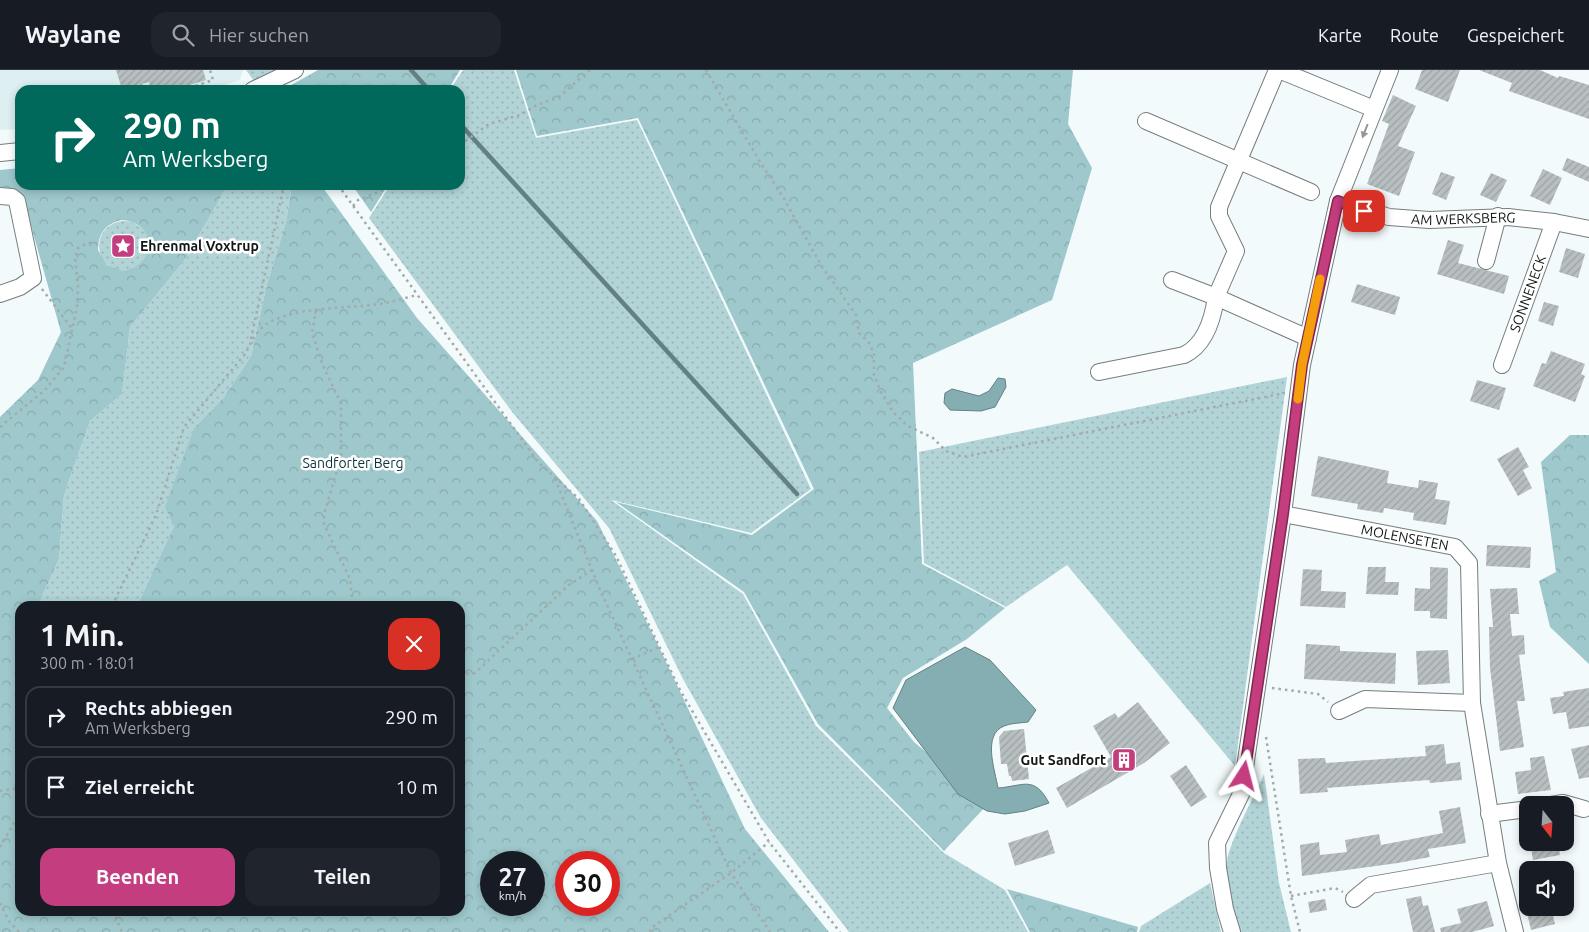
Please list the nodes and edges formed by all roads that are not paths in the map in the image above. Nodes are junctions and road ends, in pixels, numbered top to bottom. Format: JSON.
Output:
{"nodes":[{"id":1,"x":295,"y":70,"type":"edge"},
{"id":2,"x":1278,"y":70,"type":"edge"},
{"id":3,"x":1390,"y":70,"type":"edge"},
{"id":4,"x":264,"y":85,"type":"edge"},
{"id":5,"x":1374,"y":109,"type":"junction"},
{"id":6,"x":1146,"y":122,"type":"dead end"},
{"id":7,"x":15,"y":152,"type":"edge"},
{"id":8,"x":0,"y":153,"type":"edge"},
{"id":9,"x":1238,"y":159,"type":"junction"},
{"id":10,"x":1311,"y":192,"type":"dead end"},
{"id":11,"x":0,"y":196,"type":"edge"},
{"id":12,"x":1338,"y":201,"type":"junction"},
{"id":13,"x":1498,"y":216,"type":"junction"},
{"id":14,"x":1554,"y":222,"type":"junction"},
{"id":15,"x":1589,"y":229,"type":"edge"},
{"id":16,"x":1486,"y":262,"type":"dead end"},
{"id":17,"x":1172,"y":280,"type":"dead end"},
{"id":18,"x":0,"y":294,"type":"edge"},
{"id":19,"x":1216,"y":297,"type":"junction"},
{"id":20,"x":1308,"y":338,"type":"junction"},
{"id":21,"x":1502,"y":365,"type":"dead end"},
{"id":22,"x":1099,"y":372,"type":"dead end"},
{"id":23,"x":1283,"y":514,"type":"junction"},
{"id":24,"x":1472,"y":703,"type":"junction"},
{"id":25,"x":1338,"y":711,"type":"road end"},
{"id":26,"x":1574,"y":806,"type":"edge"},
{"id":27,"x":1584,"y":809,"type":"dead end"},
{"id":28,"x":1519,"y":810,"type":"edge"},
{"id":29,"x":1489,"y":814,"type":"junction"},
{"id":30,"x":1498,"y":863,"type":"junction"},
{"id":31,"x":1354,"y":899,"type":"road end"},
{"id":32,"x":1232,"y":932,"type":"edge"},
{"id":33,"x":1515,"y":932,"type":"edge"}],
"edges":[{"from":1,"to":4,"type":"street"},
{"from":2,"to":5,"type":"street"},
{"from":2,"to":9,"type":"street"},
{"from":3,"to":5,"type":"street"},
{"from":5,"to":12,"type":"street","one_way":true},
{"from":6,"to":9,"type":"street"},
{"from":7,"to":8,"type":"street"},
{"from":9,"to":10,"type":"street"},
{"from":9,"to":19,"type":"street"},
{"from":11,"to":18,"type":"street"},
{"from":12,"to":13,"type":"street","name":"AM WERKSBERG"},
{"from":12,"to":20,"type":"street"},
{"from":13,"to":14,"type":"street","name":"AM WERKSBERG"},
{"from":13,"to":16,"type":"street"},
{"from":14,"to":15,"type":"street","name":"AM WERKSBERG"},
{"from":14,"to":21,"type":"street","name":"SONNENECK"},
{"from":17,"to":19,"type":"street"},
{"from":19,"to":20,"type":"street"},
{"from":19,"to":22,"type":"street"},
{"from":20,"to":23,"type":"street"},
{"from":23,"to":24,"type":"street","name":"MOLENSETEN"},
{"from":23,"to":32,"type":"street"},
{"from":24,"to":25,"type":"street"},
{"from":24,"to":29,"type":"street","name":"MOLENSETEN"},
{"from":26,"to":27,"type":"street"},
{"from":28,"to":29,"type":"street"},
{"from":29,"to":30,"type":"street","name":"MOLENSETEN"},
{"from":30,"to":31,"type":"street"},
{"from":30,"to":33,"type":"street","name":"MOLENSETEN"}]}
